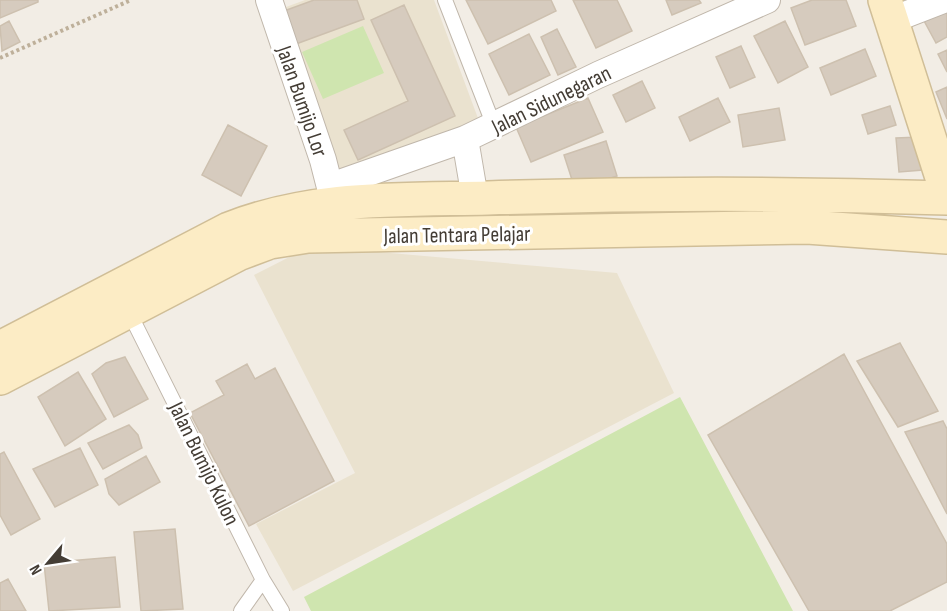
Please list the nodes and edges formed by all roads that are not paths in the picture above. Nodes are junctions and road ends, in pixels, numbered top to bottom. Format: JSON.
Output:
{"nodes":[{"id":1,"x":269,"y":0,"type":"edge"},
{"id":2,"x":445,"y":0,"type":"edge"},
{"id":3,"x":766,"y":0,"type":"edge"},
{"id":4,"x":943,"y":0,"type":"edge"},
{"id":5,"x":889,"y":10,"type":"edge"},
{"id":6,"x":494,"y":126,"type":"junction"},
{"id":7,"x":465,"y":139,"type":"junction"},
{"id":8,"x":946,"y":186,"type":"edge"},
{"id":9,"x":332,"y":194,"type":"junction"},
{"id":10,"x":476,"y":198,"type":"junction"},
{"id":11,"x":947,"y":237,"type":"edge"},
{"id":12,"x":129,"y":312,"type":"junction"},
{"id":13,"x":0,"y":348,"type":"edge"},
{"id":14,"x":0,"y":378,"type":"edge"},
{"id":15,"x":263,"y":580,"type":"junction"},
{"id":16,"x":241,"y":611,"type":"edge"},
{"id":17,"x":282,"y":611,"type":"edge"}],
"edges":[{"from":1,"to":9,"type":"street","name":"Jalan Bumijo Lor"},
{"from":2,"to":6,"type":"lane"},
{"from":3,"to":6,"type":"street","name":"Jalan Sidunegaran"},
{"from":4,"to":5,"type":"street"},
{"from":5,"to":8,"type":"main road"},
{"from":6,"to":7,"type":"street","name":"Jalan Sidunegaran"},
{"from":7,"to":9,"type":"street","name":"Jalan Sidunegaran"},
{"from":7,"to":10,"type":"street"},
{"from":8,"to":10,"type":"main road","name":"Jalan Tentara Pelajar"},
{"from":9,"to":10,"type":"main road","name":"Jalan Tentara Pelajar"},
{"from":9,"to":13,"type":"main road","name":"Jalan Tentara Pelajar"},
{"from":11,"to":12,"type":"main road","name":"Jalan Tentara Pelajar"},
{"from":12,"to":14,"type":"main road","name":"Jalan Tentara Pelajar"},
{"from":12,"to":15,"type":"lane","name":"Jalan Bumijo Kulon"},
{"from":15,"to":16,"type":"lane"},
{"from":15,"to":17,"type":"lane","name":"Jalan Bumijo Kulon"}]}
